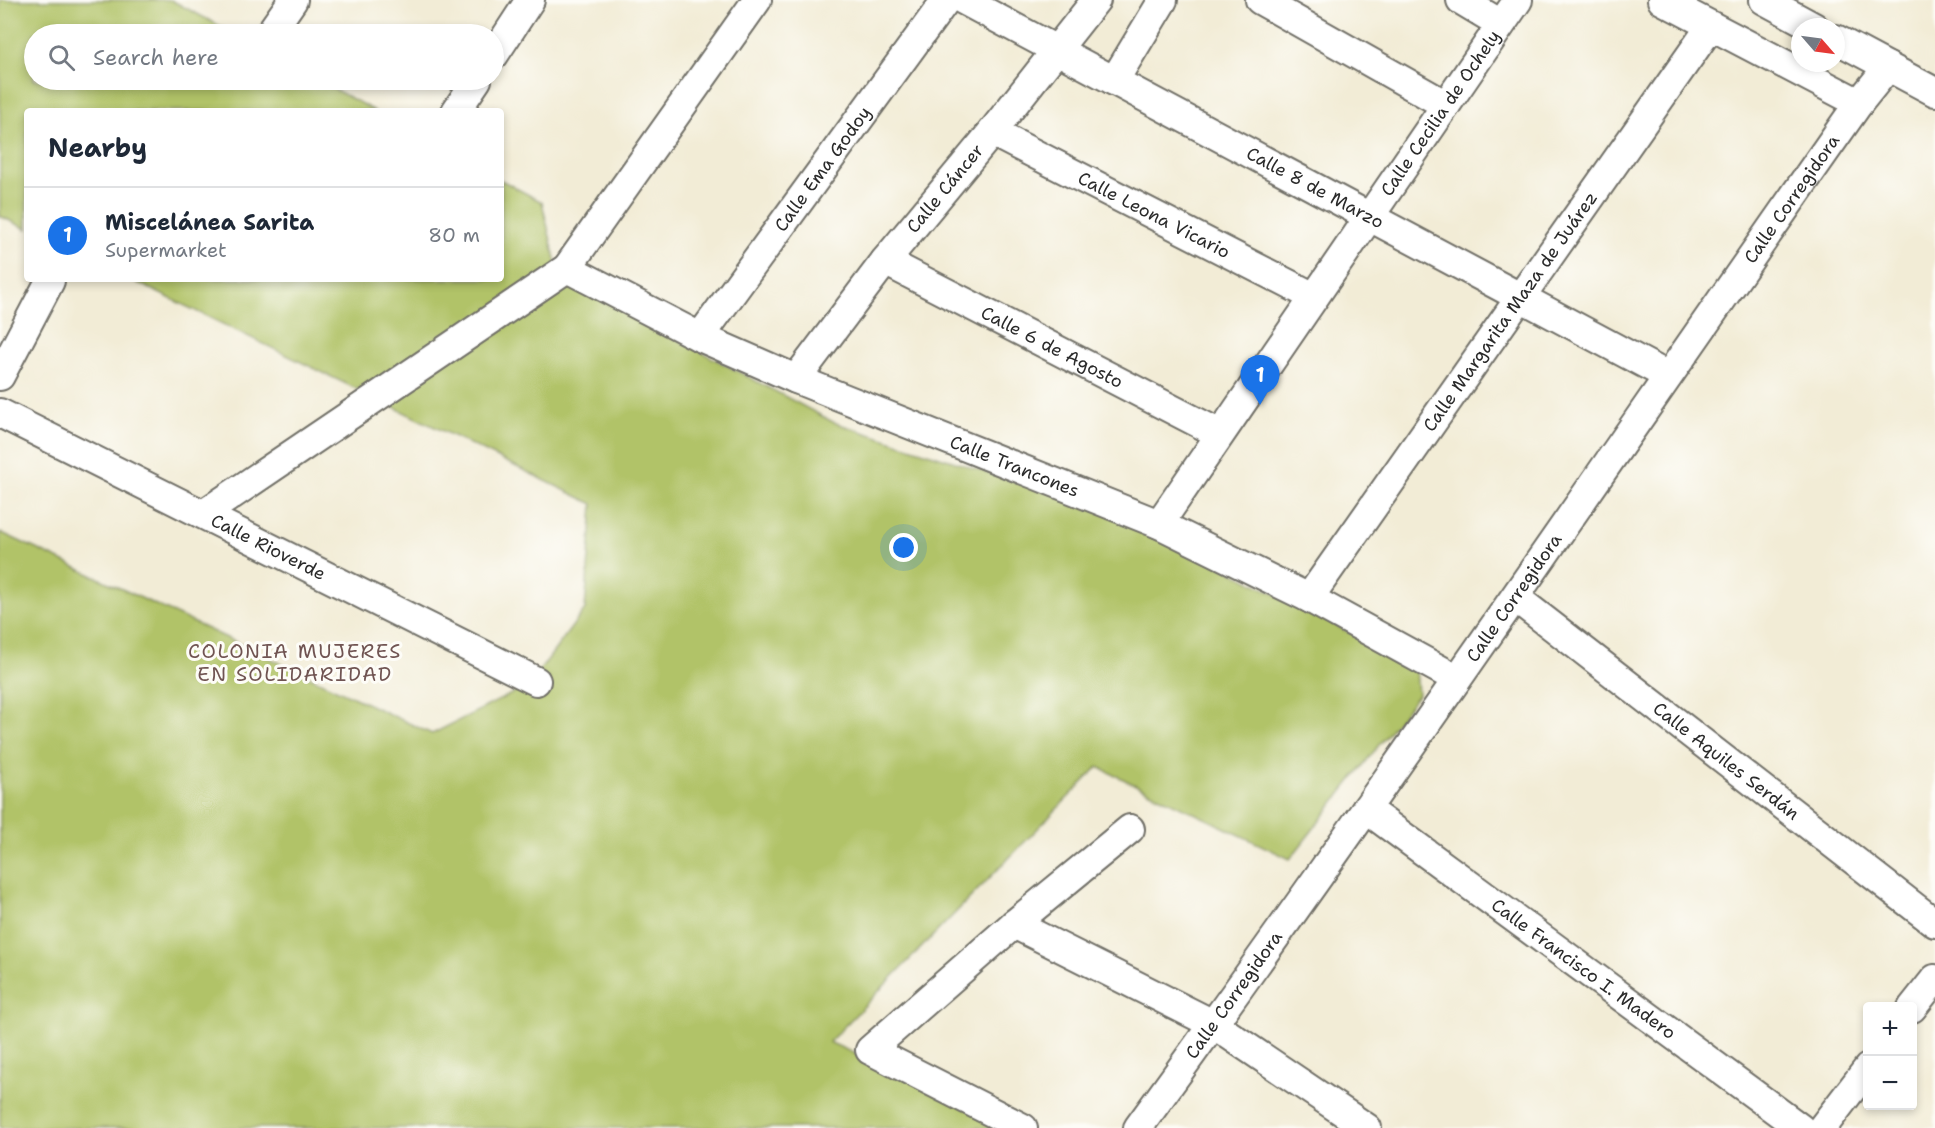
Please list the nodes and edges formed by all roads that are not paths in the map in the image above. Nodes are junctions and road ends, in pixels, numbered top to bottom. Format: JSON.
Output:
{"nodes":[{"id":1,"x":293,"y":0,"type":"edge"},
{"id":2,"x":530,"y":0,"type":"edge"},
{"id":3,"x":757,"y":0,"type":"edge"},
{"id":4,"x":946,"y":0,"type":"edge"},
{"id":5,"x":963,"y":0,"type":"edge"},
{"id":6,"x":1096,"y":0,"type":"edge"},
{"id":7,"x":1163,"y":0,"type":"edge"},
{"id":8,"x":1260,"y":0,"type":"edge"},
{"id":9,"x":1461,"y":0,"type":"edge"},
{"id":10,"x":1518,"y":0,"type":"edge"},
{"id":11,"x":1662,"y":0,"type":"edge"},
{"id":12,"x":1764,"y":0,"type":"edge"},
{"id":13,"x":1797,"y":18,"type":"edge"},
{"id":14,"x":276,"y":24,"type":"edge"},
{"id":15,"x":1501,"y":24,"type":"junction"},
{"id":16,"x":1711,"y":26,"type":"junction"},
{"id":17,"x":504,"y":40,"type":"edge"},
{"id":18,"x":1845,"y":44,"type":"edge"},
{"id":19,"x":1058,"y":51,"type":"junction"},
{"id":20,"x":1888,"y":67,"type":"junction"},
{"id":21,"x":1114,"y":81,"type":"junction"},
{"id":22,"x":470,"y":90,"type":"edge"},
{"id":23,"x":1935,"y":92,"type":"edge"},
{"id":24,"x":1859,"y":103,"type":"junction"},
{"id":25,"x":1446,"y":105,"type":"junction"},
{"id":26,"x":458,"y":108,"type":"edge"},
{"id":27,"x":992,"y":132,"type":"junction"},
{"id":28,"x":1369,"y":218,"type":"junction"},
{"id":29,"x":885,"y":261,"type":"junction"},
{"id":30,"x":567,"y":268,"type":"junction"},
{"id":31,"x":49,"y":282,"type":"edge"},
{"id":32,"x":1314,"y":297,"type":"junction"},
{"id":33,"x":1520,"y":298,"type":"junction"},
{"id":34,"x":700,"y":337,"type":"junction"},
{"id":35,"x":0,"y":376,"type":"edge"},
{"id":36,"x":1668,"y":376,"type":"junction"},
{"id":37,"x":796,"y":379,"type":"junction"},
{"id":38,"x":0,"y":413,"type":"edge"},
{"id":39,"x":1220,"y":434,"type":"junction"},
{"id":40,"x":205,"y":513,"type":"junction"},
{"id":41,"x":1158,"y":524,"type":"junction"},
{"id":42,"x":1309,"y":598,"type":"junction"},
{"id":43,"x":1516,"y":598,"type":"junction"},
{"id":44,"x":1457,"y":679,"type":"junction"},
{"id":45,"x":536,"y":681,"type":"dead end"},
{"id":46,"x":1366,"y":809,"type":"junction"},
{"id":47,"x":1130,"y":829,"type":"dead end"},
{"id":48,"x":1935,"y":923,"type":"edge"},
{"id":49,"x":1014,"y":924,"type":"junction"},
{"id":50,"x":1935,"y":979,"type":"edge"},
{"id":51,"x":1917,"y":1002,"type":"edge"},
{"id":52,"x":1213,"y":1024,"type":"junction"},
{"id":53,"x":1863,"y":1075,"type":"edge"},
{"id":54,"x":1023,"y":1128,"type":"edge"},
{"id":55,"x":1138,"y":1128,"type":"edge"},
{"id":56,"x":1367,"y":1128,"type":"edge"},
{"id":57,"x":1800,"y":1128,"type":"edge"},
{"id":58,"x":1822,"y":1128,"type":"edge"}],
"edges":[{"from":1,"to":14,"type":"street"},
{"from":2,"to":17,"type":"street"},
{"from":3,"to":30,"type":"street"},
{"from":4,"to":34,"type":"street","name":"Calle Ema Godoy"},
{"from":5,"to":19,"type":"street","name":"Calle 8 de Marzo"},
{"from":6,"to":19,"type":"street","name":"Calle Cáncer"},
{"from":7,"to":21,"type":"street"},
{"from":8,"to":25,"type":"street"},
{"from":9,"to":15,"type":"street"},
{"from":10,"to":15,"type":"street","name":"Calle Cecilia de Ochely"},
{"from":11,"to":16,"type":"street"},
{"from":12,"to":13,"type":"street"},
{"from":15,"to":25,"type":"street","name":"Calle Cecilia de Ochely"},
{"from":16,"to":24,"type":"street"},
{"from":16,"to":33,"type":"street","name":"Calle Margarita Maza de Juárez"},
{"from":18,"to":20,"type":"street"},
{"from":19,"to":21,"type":"street","name":"Calle 8 de Marzo"},
{"from":19,"to":27,"type":"street","name":"Calle Cáncer"},
{"from":20,"to":23,"type":"street"},
{"from":20,"to":24,"type":"street","name":"Calle Corregidora"},
{"from":21,"to":28,"type":"street","name":"Calle 8 de Marzo"},
{"from":22,"to":26,"type":"street"},
{"from":24,"to":36,"type":"street","name":"Calle Corregidora"},
{"from":25,"to":28,"type":"street","name":"Calle Cecilia de Ochely"},
{"from":27,"to":29,"type":"street","name":"Calle Cáncer"},
{"from":27,"to":32,"type":"street","name":"Calle Leona Vicario"},
{"from":28,"to":32,"type":"street","name":"Calle Cecilia de Ochely"},
{"from":28,"to":33,"type":"street","name":"Calle 8 de Marzo"},
{"from":29,"to":37,"type":"street","name":"Calle Cáncer"},
{"from":29,"to":39,"type":"street","name":"Calle 6 de Agosto"},
{"from":30,"to":34,"type":"street","name":"Calle Trancones"},
{"from":30,"to":40,"type":"street"},
{"from":31,"to":35,"type":"street"},
{"from":32,"to":39,"type":"street","name":"Calle Cecilia de Ochely"},
{"from":33,"to":36,"type":"street","name":"Calle 8 de Marzo"},
{"from":33,"to":42,"type":"street","name":"Calle Margarita Maza de Juárez"},
{"from":34,"to":37,"type":"street","name":"Calle Trancones"},
{"from":36,"to":43,"type":"street","name":"Calle Corregidora"},
{"from":37,"to":41,"type":"street","name":"Calle Trancones"},
{"from":38,"to":40,"type":"street","name":"Calle Rioverde"},
{"from":39,"to":41,"type":"street","name":"Calle Cecilia de Ochely"},
{"from":40,"to":45,"type":"street","name":"Calle Rioverde"},
{"from":41,"to":42,"type":"street","name":"Calle Trancones"},
{"from":42,"to":44,"type":"street","name":"Calle Trancones"},
{"from":43,"to":44,"type":"street","name":"Calle Corregidora"},
{"from":43,"to":48,"type":"street","name":"Calle Aquiles Serdán"},
{"from":44,"to":46,"type":"street","name":"Calle Corregidora"},
{"from":46,"to":52,"type":"street","name":"Calle Corregidora"},
{"from":46,"to":57,"type":"street","name":"Calle Francisco I. Madero"},
{"from":47,"to":49,"type":"street"},
{"from":49,"to":52,"type":"street"},
{"from":49,"to":54,"type":"street"},
{"from":50,"to":51,"type":"street"},
{"from":52,"to":55,"type":"street","name":"Calle Corregidora"},
{"from":52,"to":56,"type":"street"},
{"from":53,"to":58,"type":"street"}]}
